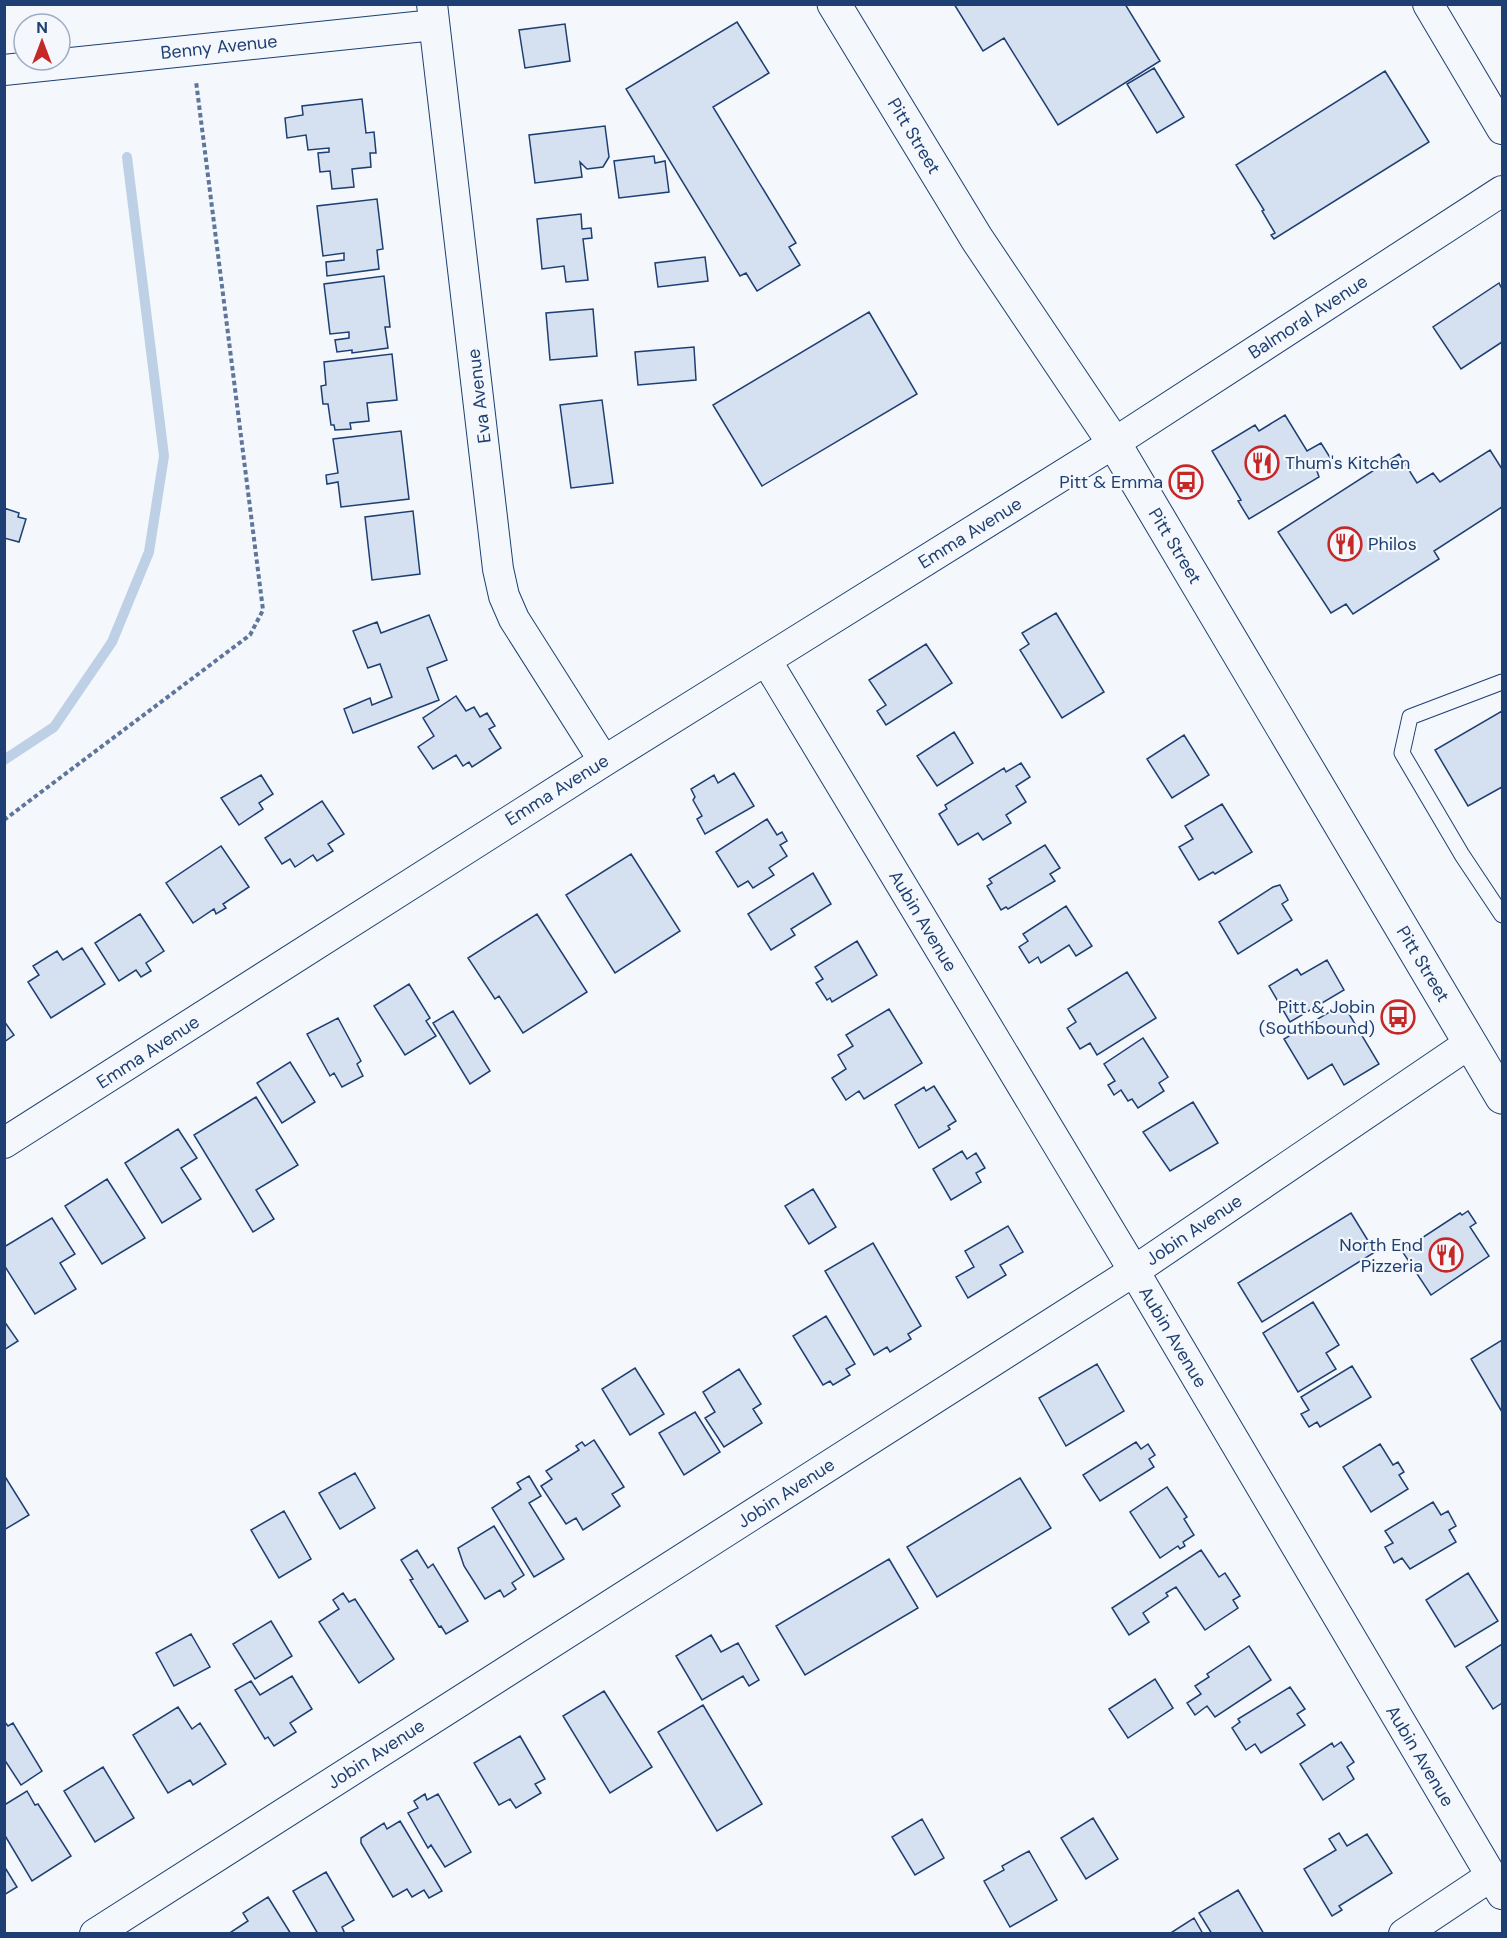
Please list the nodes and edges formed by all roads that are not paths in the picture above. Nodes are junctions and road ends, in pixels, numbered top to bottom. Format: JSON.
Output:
{"nodes":[{"id":1,"x":834,"y":4,"type":"edge"},
{"id":2,"x":1428,"y":4,"type":"edge"},
{"id":3,"x":433,"y":14,"type":"edge"},
{"id":4,"x":4,"y":70,"type":"edge"},
{"id":5,"x":1503,"y":129,"type":"edge"},
{"id":6,"x":1503,"y":191,"type":"edge"},
{"id":7,"x":1114,"y":443,"type":"junction"},
{"id":8,"x":766,"y":660,"type":"junction"},
{"id":9,"x":1503,"y":682,"type":"edge"},
{"id":10,"x":603,"y":761,"type":"junction"},
{"id":11,"x":1503,"y":915,"type":"edge"},
{"id":12,"x":1470,"y":1043,"type":"junction"},
{"id":13,"x":1503,"y":1097,"type":"edge"},
{"id":14,"x":4,"y":1143,"type":"edge"},
{"id":15,"x":1134,"y":1271,"type":"junction"},
{"id":16,"x":1497,"y":1885,"type":"edge"},
{"id":17,"x":95,"y":1934,"type":"edge"},
{"id":18,"x":1404,"y":1934,"type":"edge"}],
"edges":[{"from":1,"to":7,"type":"street","name":"Pitt Street"},
{"from":2,"to":5,"type":"street"},
{"from":3,"to":4,"type":"street","name":"Benny Avenue"},
{"from":3,"to":10,"type":"street","name":"Eva Avenue"},
{"from":6,"to":7,"type":"street","name":"Balmoral Avenue"},
{"from":7,"to":8,"type":"street","name":"Emma Avenue"},
{"from":7,"to":12,"type":"street","name":"Pitt Street"},
{"from":8,"to":10,"type":"street","name":"Emma Avenue"},
{"from":8,"to":15,"type":"street","name":"Aubin Avenue"},
{"from":9,"to":11,"type":"lane"},
{"from":10,"to":14,"type":"street","name":"Emma Avenue"},
{"from":12,"to":13,"type":"street","name":"Pitt Street"},
{"from":12,"to":15,"type":"street","name":"Jobin Avenue"},
{"from":15,"to":16,"type":"street","name":"Aubin Avenue"},
{"from":15,"to":17,"type":"street","name":"Jobin Avenue"},
{"from":16,"to":18,"type":"street"}]}
